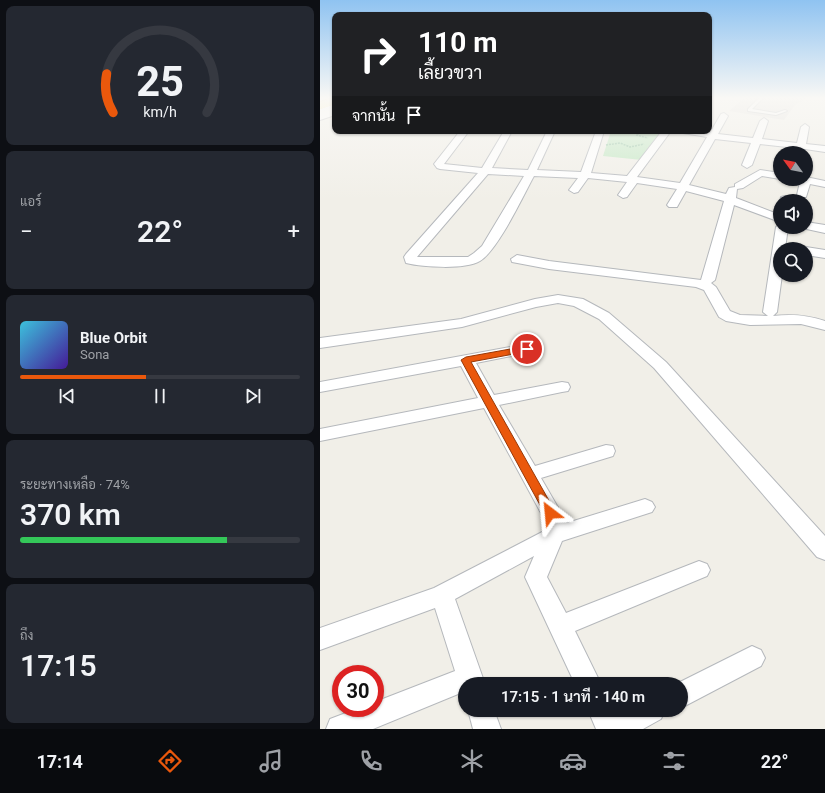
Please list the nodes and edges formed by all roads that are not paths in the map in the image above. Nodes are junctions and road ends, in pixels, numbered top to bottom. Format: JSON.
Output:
{"nodes":[{"id":1,"x":716,"y":132,"type":"edge"},
{"id":2,"x":760,"y":132,"type":"edge"},
{"id":3,"x":804,"y":132,"type":"edge"},
{"id":4,"x":463,"y":134,"type":"edge"},
{"id":5,"x":506,"y":134,"type":"edge"},
{"id":6,"x":550,"y":134,"type":"edge"},
{"id":7,"x":599,"y":134,"type":"edge"},
{"id":8,"x":665,"y":134,"type":"edge"},
{"id":9,"x":703,"y":134,"type":"edge"},
{"id":10,"x":714,"y":136,"type":"junction"},
{"id":11,"x":756,"y":142,"type":"junction"},
{"id":12,"x":778,"y":146,"type":"edge"},
{"id":13,"x":801,"y":146,"type":"edge"},
{"id":14,"x":813,"y":149,"type":"edge"},
{"id":15,"x":825,"y":149,"type":"edge"},
{"id":16,"x":748,"y":165,"type":"dead end"},
{"id":17,"x":485,"y":171,"type":"junction"},
{"id":18,"x":531,"y":173,"type":"junction"},
{"id":19,"x":585,"y":175,"type":"junction"},
{"id":20,"x":773,"y":175,"type":"edge"},
{"id":21,"x":632,"y":180,"type":"junction"},
{"id":22,"x":813,"y":182,"type":"edge"},
{"id":23,"x":825,"y":184,"type":"edge"},
{"id":24,"x":683,"y":187,"type":"junction"},
{"id":25,"x":574,"y":190,"type":"dead end"},
{"id":26,"x":734,"y":192,"type":"junction"},
{"id":27,"x":623,"y":195,"type":"dead end"},
{"id":28,"x":673,"y":205,"type":"dead end"},
{"id":29,"x":773,"y":215,"type":"edge"},
{"id":30,"x":813,"y":227,"type":"edge"},
{"id":31,"x":825,"y":229,"type":"edge"},
{"id":32,"x":813,"y":253,"type":"edge"},
{"id":33,"x":825,"y":254,"type":"edge"},
{"id":34,"x":517,"y":260,"type":"dead end"},
{"id":35,"x":708,"y":280,"type":"dead end"},
{"id":36,"x":777,"y":282,"type":"edge"},
{"id":37,"x":770,"y":312,"type":"dead end"},
{"id":38,"x":825,"y":326,"type":"edge"},
{"id":39,"x":320,"y":343,"type":"edge"},
{"id":40,"x":527,"y":349,"type":"dead end"},
{"id":41,"x":466,"y":360,"type":"junction"},
{"id":42,"x":320,"y":387,"type":"edge"},
{"id":43,"x":562,"y":387,"type":"dead end"},
{"id":44,"x":489,"y":401,"type":"junction"},
{"id":45,"x":320,"y":436,"type":"edge"},
{"id":46,"x":606,"y":451,"type":"dead end"},
{"id":47,"x":529,"y":475,"type":"junction"},
{"id":48,"x":645,"y":507,"type":"dead end"},
{"id":49,"x":553,"y":536,"type":"junction"},
{"id":50,"x":825,"y":551,"type":"edge"},
{"id":51,"x":699,"y":570,"type":"dead end"},
{"id":52,"x":442,"y":595,"type":"junction"},
{"id":53,"x":560,"y":626,"type":"junction"},
{"id":54,"x":320,"y":639,"type":"edge"},
{"id":55,"x":752,"y":658,"type":"dead end"},
{"id":56,"x":470,"y":677,"type":"edge"},
{"id":57,"x":585,"y":677,"type":"edge"},
{"id":58,"x":458,"y":685,"type":"edge"},
{"id":59,"x":688,"y":691,"type":"edge"},
{"id":60,"x":484,"y":717,"type":"edge"},
{"id":61,"x":604,"y":717,"type":"edge"},
{"id":62,"x":638,"y":717,"type":"edge"},
{"id":63,"x":340,"y":729,"type":"edge"},
{"id":64,"x":488,"y":729,"type":"edge"},
{"id":65,"x":610,"y":729,"type":"edge"},
{"id":66,"x":615,"y":729,"type":"edge"}],
"edges":[{"from":1,"to":10,"type":"street"},
{"from":2,"to":11,"type":"street"},
{"from":3,"to":13,"type":"street"},
{"from":4,"to":17,"type":"street"},
{"from":5,"to":17,"type":"street"},
{"from":6,"to":18,"type":"street"},
{"from":7,"to":19,"type":"street"},
{"from":8,"to":21,"type":"street"},
{"from":9,"to":10,"type":"street"},
{"from":10,"to":11,"type":"street"},
{"from":10,"to":24,"type":"street"},
{"from":11,"to":12,"type":"street"},
{"from":11,"to":16,"type":"street"},
{"from":14,"to":15,"type":"street"},
{"from":17,"to":18,"type":"street"},
{"from":17,"to":18,"type":"street"},
{"from":18,"to":19,"type":"street"},
{"from":19,"to":21,"type":"street"},
{"from":19,"to":25,"type":"street"},
{"from":20,"to":26,"type":"street"},
{"from":21,"to":24,"type":"street"},
{"from":21,"to":27,"type":"street"},
{"from":22,"to":23,"type":"street"},
{"from":24,"to":26,"type":"street"},
{"from":24,"to":28,"type":"street"},
{"from":26,"to":29,"type":"street"},
{"from":26,"to":35,"type":"street"},
{"from":30,"to":31,"type":"street"},
{"from":32,"to":33,"type":"street"},
{"from":34,"to":38,"type":"street"},
{"from":36,"to":37,"type":"street"},
{"from":39,"to":50,"type":"street"},
{"from":40,"to":41,"type":"street"},
{"from":41,"to":42,"type":"street"},
{"from":41,"to":44,"type":"street"},
{"from":43,"to":44,"type":"street"},
{"from":44,"to":45,"type":"street"},
{"from":44,"to":47,"type":"street"},
{"from":46,"to":47,"type":"street"},
{"from":47,"to":49,"type":"street"},
{"from":48,"to":49,"type":"street"},
{"from":49,"to":52,"type":"street"},
{"from":49,"to":53,"type":"street"},
{"from":51,"to":53,"type":"street"},
{"from":52,"to":54,"type":"street"},
{"from":52,"to":56,"type":"street"},
{"from":53,"to":57,"type":"street"},
{"from":55,"to":59,"type":"street"},
{"from":58,"to":63,"type":"street"},
{"from":60,"to":64,"type":"street"},
{"from":61,"to":65,"type":"street"},
{"from":62,"to":66,"type":"street"}]}
